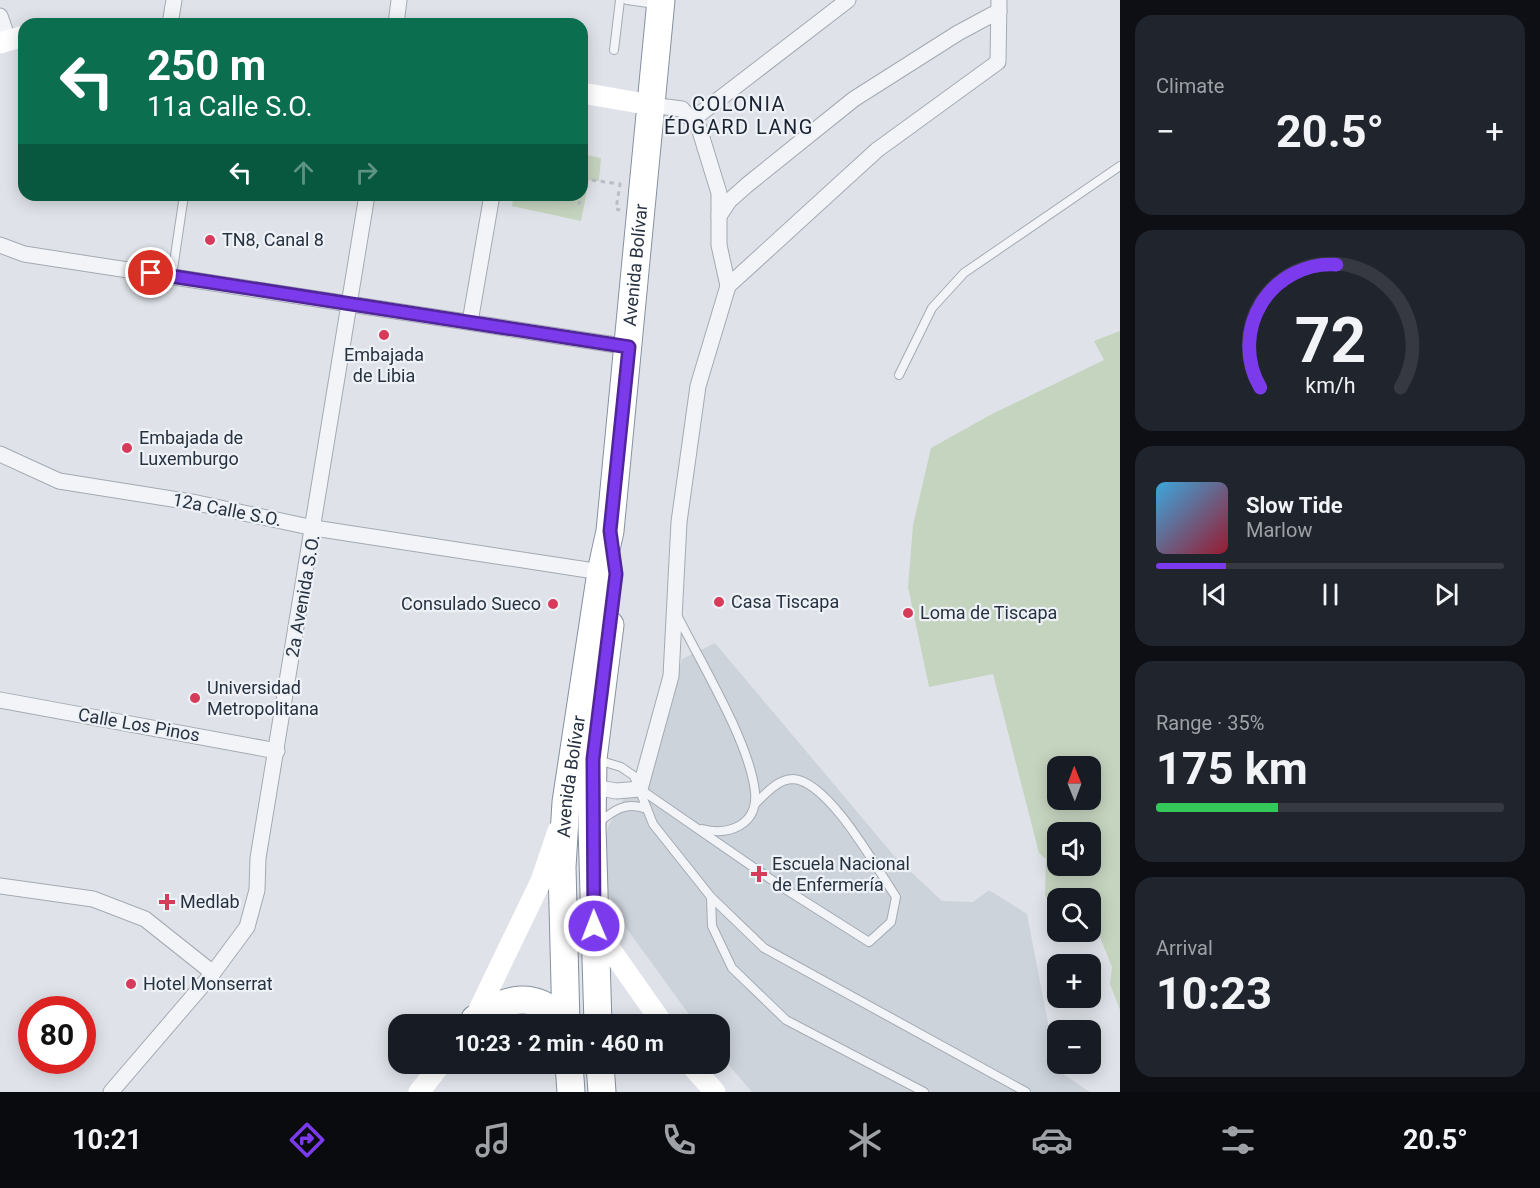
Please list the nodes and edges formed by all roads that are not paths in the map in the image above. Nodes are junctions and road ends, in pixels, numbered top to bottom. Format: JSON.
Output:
{"nodes":[{"id":1,"x":174,"y":0,"type":"edge"},
{"id":2,"x":399,"y":0,"type":"edge"},
{"id":3,"x":620,"y":0,"type":"edge"},
{"id":4,"x":627,"y":0,"type":"edge"},
{"id":5,"x":848,"y":0,"type":"edge"},
{"id":6,"x":661,"y":2,"type":"edge"},
{"id":7,"x":999,"y":6,"type":"edge"},
{"id":8,"x":0,"y":16,"type":"edge"},
{"id":9,"x":171,"y":18,"type":"edge"},
{"id":10,"x":397,"y":18,"type":"edge"},
{"id":11,"x":11,"y":39,"type":"edge"},
{"id":12,"x":614,"y":50,"type":"dead end"},
{"id":13,"x":588,"y":94,"type":"edge"},
{"id":14,"x":651,"y":105,"type":"junction"},
{"id":15,"x":692,"y":120,"type":"junction"},
{"id":16,"x":1120,"y":166,"type":"edge"},
{"id":17,"x":183,"y":201,"type":"edge"},
{"id":18,"x":367,"y":201,"type":"edge"},
{"id":19,"x":491,"y":201,"type":"edge"},
{"id":20,"x":719,"y":216,"type":"junction"},
{"id":21,"x":0,"y":245,"type":"edge"},
{"id":22,"x":172,"y":276,"type":"junction"},
{"id":23,"x":728,"y":286,"type":"junction"},
{"id":24,"x":349,"y":303,"type":"junction"},
{"id":25,"x":470,"y":322,"type":"junction"},
{"id":26,"x":629,"y":347,"type":"junction"},
{"id":27,"x":899,"y":375,"type":"dead end"},
{"id":28,"x":0,"y":454,"type":"edge"},
{"id":29,"x":314,"y":528,"type":"junction"},
{"id":30,"x":610,"y":531,"type":"junction"},
{"id":31,"x":601,"y":572,"type":"junction"},
{"id":32,"x":675,"y":611,"type":"junction"},
{"id":33,"x":609,"y":625,"type":"junction"},
{"id":34,"x":0,"y":699,"type":"edge"},
{"id":35,"x":277,"y":751,"type":"junction"},
{"id":36,"x":593,"y":759,"type":"junction"},
{"id":37,"x":639,"y":789,"type":"junction"},
{"id":38,"x":576,"y":790,"type":"junction"},
{"id":39,"x":755,"y":804,"type":"junction"},
{"id":40,"x":647,"y":809,"type":"junction"},
{"id":41,"x":592,"y":827,"type":"junction"},
{"id":42,"x":698,"y":828,"type":"junction"},
{"id":43,"x":0,"y":886,"type":"edge"},
{"id":44,"x":711,"y":897,"type":"junction"},
{"id":45,"x":594,"y":926,"type":"junction"},
{"id":46,"x":595,"y":957,"type":"junction"},
{"id":47,"x":213,"y":973,"type":"junction"},
{"id":48,"x":477,"y":1014,"type":"edge"},
{"id":49,"x":484,"y":1014,"type":"edge"},
{"id":50,"x":558,"y":1014,"type":"edge"},
{"id":51,"x":566,"y":1014,"type":"edge"},
{"id":52,"x":598,"y":1014,"type":"edge"},
{"id":53,"x":647,"y":1014,"type":"edge"},
{"id":54,"x":656,"y":1014,"type":"edge"},
{"id":55,"x":433,"y":1074,"type":"edge"},
{"id":56,"x":570,"y":1074,"type":"edge"},
{"id":57,"x":601,"y":1074,"type":"edge"},
{"id":58,"x":699,"y":1074,"type":"edge"},
{"id":59,"x":111,"y":1092,"type":"edge"},
{"id":60,"x":419,"y":1092,"type":"edge"},
{"id":61,"x":571,"y":1092,"type":"edge"},
{"id":62,"x":602,"y":1092,"type":"edge"},
{"id":63,"x":715,"y":1092,"type":"edge"},
{"id":64,"x":924,"y":1092,"type":"edge"},
{"id":65,"x":1026,"y":1092,"type":"edge"}],
"edges":[{"from":1,"to":9,"type":"street"},
{"from":2,"to":10,"type":"street"},
{"from":3,"to":12,"type":"lane"},
{"from":4,"to":6,"type":"lane"},
{"from":5,"to":15,"type":"street"},
{"from":6,"to":14,"type":"highway","name":"Avenida Bolívar"},
{"from":7,"to":20,"type":"street"},
{"from":7,"to":23,"type":"street"},
{"from":8,"to":11,"type":"street"},
{"from":13,"to":14,"type":"street"},
{"from":14,"to":15,"type":"street"},
{"from":14,"to":26,"type":"highway","name":"Avenida Bolívar"},
{"from":15,"to":20,"type":"street"},
{"from":16,"to":27,"type":"lane"},
{"from":17,"to":22,"type":"lane"},
{"from":18,"to":24,"type":"street","name":"2a Avenida S.O."},
{"from":19,"to":25,"type":"street"},
{"from":20,"to":23,"type":"street"},
{"from":21,"to":22,"type":"street"},
{"from":22,"to":24,"type":"street"},
{"from":23,"to":32,"type":"street"},
{"from":24,"to":25,"type":"street"},
{"from":24,"to":29,"type":"street","name":"2a Avenida S.O."},
{"from":25,"to":26,"type":"street"},
{"from":26,"to":30,"type":"highway","name":"Avenida Bolívar"},
{"from":28,"to":29,"type":"street","name":"12a Calle S.O."},
{"from":29,"to":31,"type":"street","name":"12a Calle S.O."},
{"from":29,"to":35,"type":"street","name":"2a Avenida S.O."},
{"from":30,"to":31,"type":"highway","name":"Avenida Bolívar"},
{"from":30,"to":33,"type":"highway","name":"Avenida Bolívar"},
{"from":31,"to":33,"type":"highway"},
{"from":31,"to":38,"type":"highway","name":"Avenida Bolívar"},
{"from":32,"to":37,"type":"street"},
{"from":32,"to":39,"type":"lane"},
{"from":33,"to":36,"type":"highway","name":"Avenida Bolívar"},
{"from":34,"to":35,"type":"street","name":"Calle Los Pinos"},
{"from":35,"to":47,"type":"street","name":"2a Avenida S.O."},
{"from":36,"to":37,"type":"lane"},
{"from":36,"to":38,"type":"highway","name":"Avenida Bolívar"},
{"from":37,"to":38,"type":"street"},
{"from":37,"to":40,"type":"lane"},
{"from":37,"to":42,"type":"lane"},
{"from":38,"to":41,"type":"highway","name":"Avenida Bolívar"},
{"from":38,"to":48,"type":"street"},
{"from":38,"to":51,"type":"highway","name":"Avenida Bolívar"},
{"from":39,"to":42,"type":"lane"},
{"from":39,"to":42,"type":"lane"},
{"from":40,"to":41,"type":"lane"},
{"from":40,"to":44,"type":"lane"},
{"from":41,"to":45,"type":"highway","name":"Avenida Bolívar"},
{"from":43,"to":47,"type":"street"},
{"from":44,"to":64,"type":"lane"},
{"from":44,"to":65,"type":"lane"},
{"from":45,"to":46,"type":"highway","name":"Avenida Bolívar"},
{"from":45,"to":54,"type":"street"},
{"from":46,"to":52,"type":"highway","name":"Avenida Bolívar"},
{"from":46,"to":53,"type":"street"},
{"from":47,"to":59,"type":"street","name":"2a Avenida S.O."},
{"from":49,"to":50,"type":"highway"},
{"from":55,"to":60,"type":"street"},
{"from":56,"to":61,"type":"highway"},
{"from":57,"to":62,"type":"highway"},
{"from":58,"to":63,"type":"street"}]}
